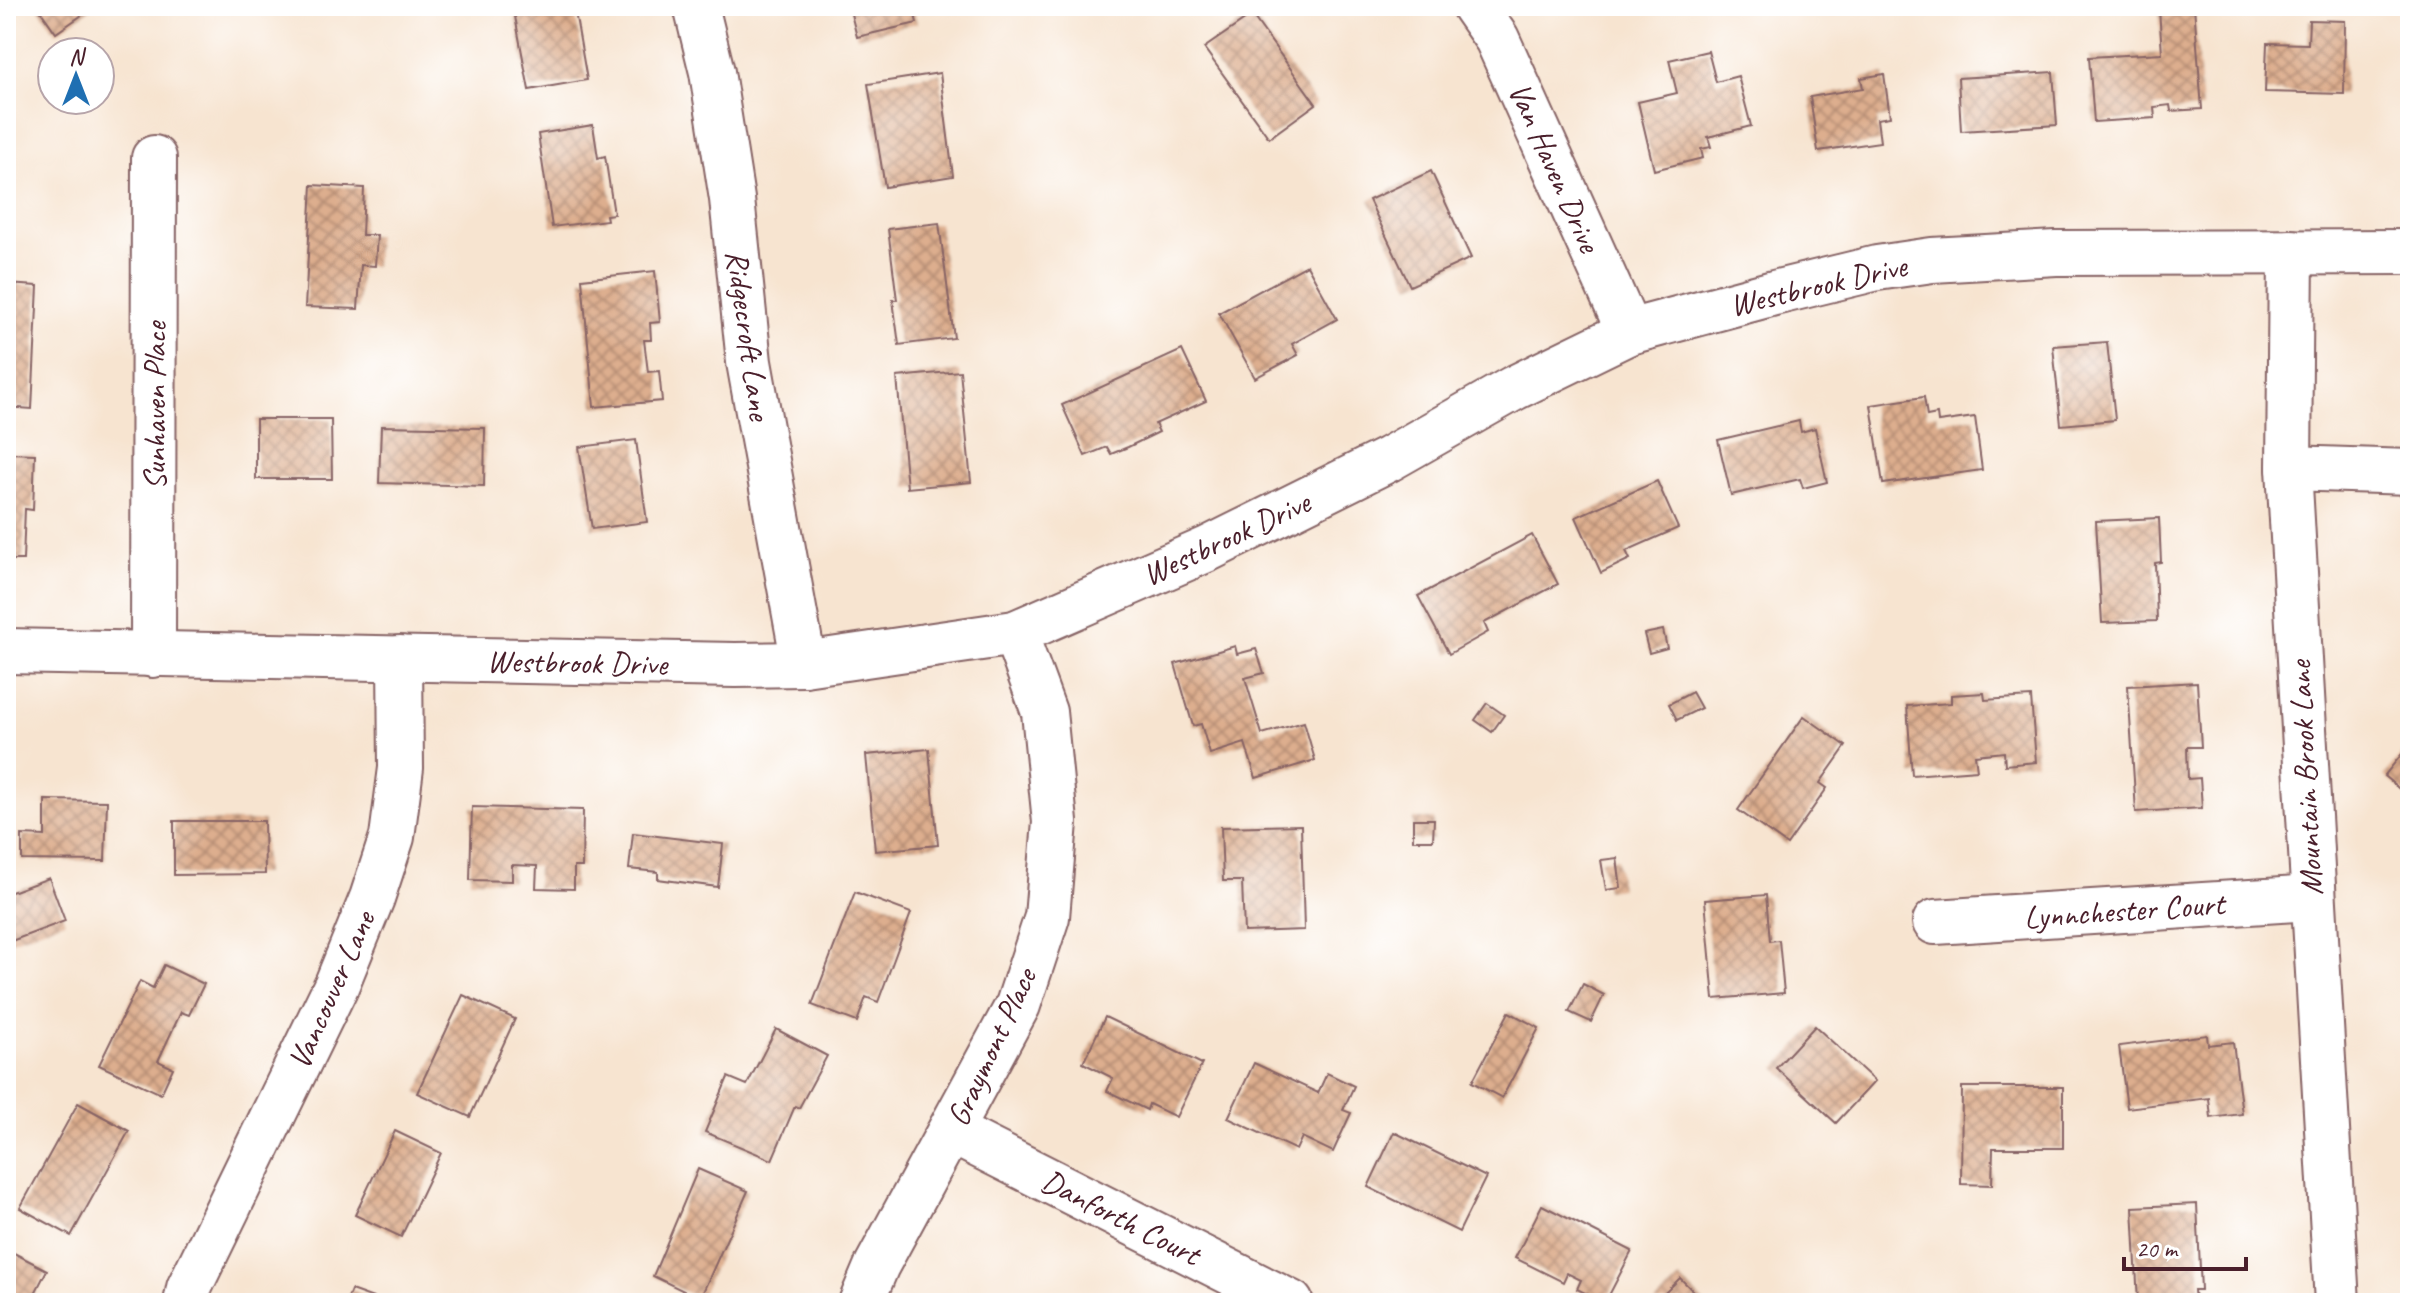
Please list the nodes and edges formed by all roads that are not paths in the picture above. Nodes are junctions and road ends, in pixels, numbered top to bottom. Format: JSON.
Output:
{"nodes":[{"id":1,"x":696,"y":6,"type":"edge"},
{"id":2,"x":1474,"y":6,"type":"edge"},
{"id":3,"x":154,"y":158,"type":"dead end"},
{"id":4,"x":2291,"y":252,"type":"junction"},
{"id":5,"x":2410,"y":252,"type":"edge"},
{"id":6,"x":1629,"y":332,"type":"junction"},
{"id":7,"x":2289,"y":468,"type":"junction"},
{"id":8,"x":2410,"y":472,"type":"edge"},
{"id":9,"x":1015,"y":633,"type":"junction"},
{"id":10,"x":6,"y":651,"type":"edge"},
{"id":11,"x":153,"y":655,"type":"junction"},
{"id":12,"x":400,"y":658,"type":"junction"},
{"id":13,"x":804,"y":664,"type":"junction"},
{"id":14,"x":2312,"y":898,"type":"junction"},
{"id":15,"x":1935,"y":922,"type":"dead end"},
{"id":16,"x":951,"y":1131,"type":"junction"},
{"id":17,"x":186,"y":1303,"type":"edge"},
{"id":18,"x":861,"y":1303,"type":"edge"},
{"id":19,"x":1291,"y":1303,"type":"edge"},
{"id":20,"x":2337,"y":1303,"type":"edge"}],
"edges":[{"from":1,"to":13,"type":"street","name":"Ridgecroft Lane"},
{"from":2,"to":6,"type":"street","name":"Van Haven Drive"},
{"from":3,"to":11,"type":"street","name":"Sunhaven Place"},
{"from":4,"to":5,"type":"street","name":"Westbrook Drive"},
{"from":4,"to":6,"type":"street","name":"Westbrook Drive"},
{"from":4,"to":7,"type":"street","name":"Mountain Brook Lane"},
{"from":6,"to":9,"type":"street","name":"Westbrook Drive"},
{"from":7,"to":8,"type":"street"},
{"from":7,"to":14,"type":"street","name":"Mountain Brook Lane"},
{"from":9,"to":13,"type":"street","name":"Westbrook Drive"},
{"from":9,"to":16,"type":"street","name":"Graymont Place"},
{"from":10,"to":11,"type":"street","name":"Westbrook Drive"},
{"from":11,"to":12,"type":"street","name":"Westbrook Drive"},
{"from":12,"to":13,"type":"street","name":"Westbrook Drive"},
{"from":12,"to":17,"type":"street","name":"Vancouver Lane"},
{"from":14,"to":15,"type":"street","name":"Lynnchester Court"},
{"from":14,"to":20,"type":"street","name":"Mountain Brook Lane"},
{"from":16,"to":18,"type":"street","name":"Graymont Place"},
{"from":16,"to":19,"type":"street","name":"Danforth Court"}]}
